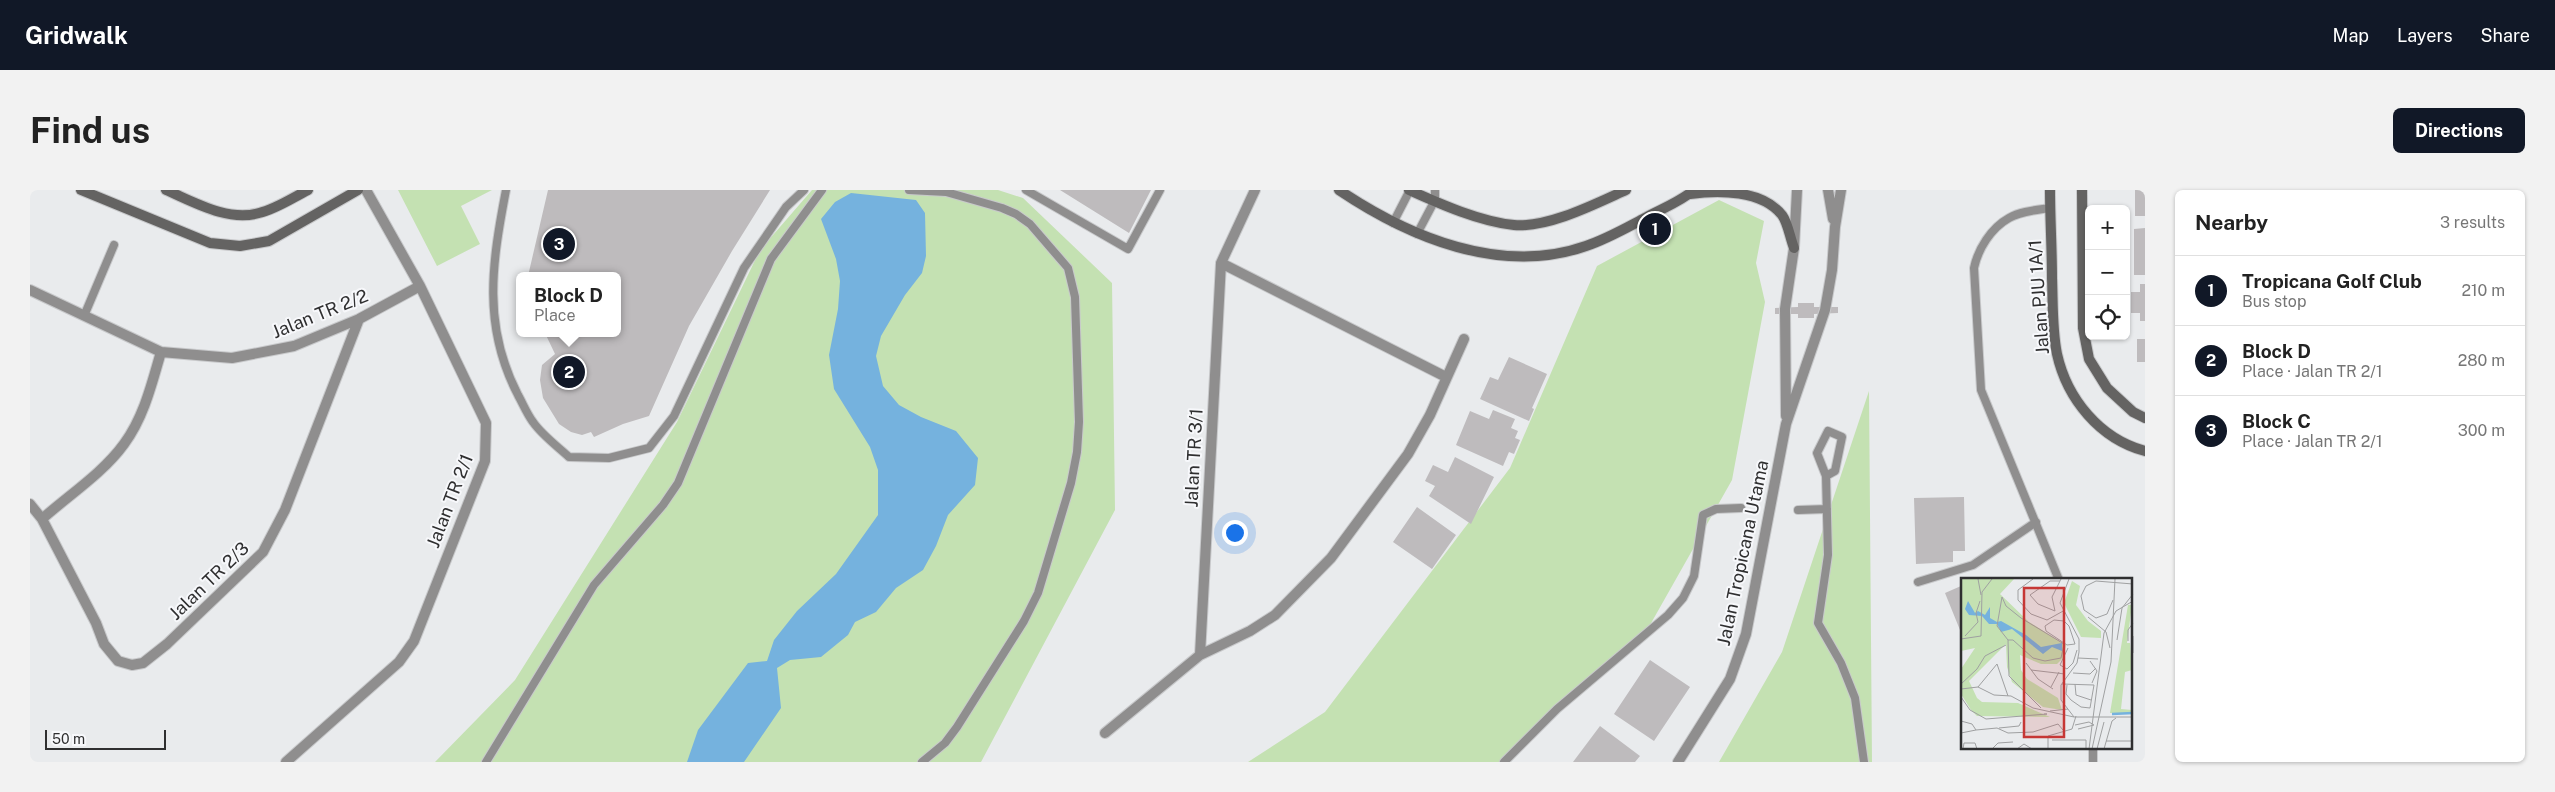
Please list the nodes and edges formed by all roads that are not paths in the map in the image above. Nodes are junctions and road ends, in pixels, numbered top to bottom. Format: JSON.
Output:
{"nodes":[{"id":1,"x":81,"y":190,"type":"edge"},
{"id":2,"x":166,"y":190,"type":"edge"},
{"id":3,"x":308,"y":190,"type":"edge"},
{"id":4,"x":358,"y":190,"type":"edge"},
{"id":5,"x":366,"y":190,"type":"edge"},
{"id":6,"x":506,"y":190,"type":"edge"},
{"id":7,"x":804,"y":190,"type":"edge"},
{"id":8,"x":822,"y":190,"type":"edge"},
{"id":9,"x":909,"y":190,"type":"edge"},
{"id":10,"x":1026,"y":190,"type":"edge"},
{"id":11,"x":1160,"y":190,"type":"edge"},
{"id":12,"x":1255,"y":190,"type":"edge"},
{"id":13,"x":1339,"y":190,"type":"edge"},
{"id":14,"x":1410,"y":190,"type":"edge"},
{"id":15,"x":1626,"y":190,"type":"edge"},
{"id":16,"x":1797,"y":190,"type":"edge"},
{"id":17,"x":1828,"y":190,"type":"edge"},
{"id":18,"x":1841,"y":190,"type":"edge"},
{"id":19,"x":2050,"y":190,"type":"edge"},
{"id":20,"x":2082,"y":190,"type":"edge"},
{"id":21,"x":1692,"y":192,"type":"edge"},
{"id":22,"x":1435,"y":195,"type":"edge"},
{"id":23,"x":2050,"y":208,"type":"junction"},
{"id":24,"x":1393,"y":223,"type":"junction"},
{"id":25,"x":1835,"y":227,"type":"junction"},
{"id":26,"x":1417,"y":234,"type":"junction"},
{"id":27,"x":114,"y":245,"type":"dead end"},
{"id":28,"x":1794,"y":248,"type":"junction"},
{"id":29,"x":1222,"y":263,"type":"junction"},
{"id":30,"x":420,"y":286,"type":"junction"},
{"id":31,"x":30,"y":290,"type":"edge"},
{"id":32,"x":84,"y":316,"type":"junction"},
{"id":33,"x":360,"y":319,"type":"junction"},
{"id":34,"x":1464,"y":339,"type":"dead end"},
{"id":35,"x":162,"y":352,"type":"junction"},
{"id":36,"x":1446,"y":377,"type":"junction"},
{"id":37,"x":2145,"y":418,"type":"edge"},
{"id":38,"x":1786,"y":424,"type":"junction"},
{"id":39,"x":2145,"y":451,"type":"edge"},
{"id":40,"x":1826,"y":476,"type":"junction"},
{"id":41,"x":30,"y":504,"type":"edge"},
{"id":42,"x":1741,"y":508,"type":"dead end"},
{"id":43,"x":1827,"y":509,"type":"junction"},
{"id":44,"x":1798,"y":510,"type":"dead end"},
{"id":45,"x":42,"y":519,"type":"junction"},
{"id":46,"x":2036,"y":522,"type":"junction"},
{"id":47,"x":2058,"y":578,"type":"edge"},
{"id":48,"x":1918,"y":582,"type":"dead end"},
{"id":49,"x":1200,"y":655,"type":"junction"},
{"id":50,"x":1105,"y":733,"type":"dead end"},
{"id":51,"x":286,"y":762,"type":"edge"},
{"id":52,"x":486,"y":762,"type":"edge"},
{"id":53,"x":922,"y":762,"type":"edge"},
{"id":54,"x":1504,"y":762,"type":"edge"},
{"id":55,"x":1678,"y":762,"type":"edge"},
{"id":56,"x":1864,"y":762,"type":"edge"}],
"edges":[{"from":1,"to":4,"type":"main road"},
{"from":2,"to":3,"type":"main road"},
{"from":5,"to":30,"type":"street","name":"Jalan TR 2/1"},
{"from":6,"to":7,"type":"lane"},
{"from":8,"to":52,"type":"lane"},
{"from":9,"to":53,"type":"lane"},
{"from":10,"to":11,"type":"lane"},
{"from":12,"to":29,"type":"street","name":"Jalan TR 3/1"},
{"from":13,"to":24,"type":"main road"},
{"from":14,"to":22,"type":"main road"},
{"from":14,"to":24,"type":"lane"},
{"from":15,"to":22,"type":"main road"},
{"from":16,"to":28,"type":"street","name":"Jalan Tropicana Utama"},
{"from":17,"to":25,"type":"street","name":"Jalan Tropicana Utama"},
{"from":18,"to":25,"type":"street","name":"Jalan Tropicana Utama"},
{"from":19,"to":23,"type":"main road","name":"Jalan PJU 1A/1"},
{"from":20,"to":37,"type":"main road"},
{"from":21,"to":26,"type":"main road"},
{"from":21,"to":28,"type":"main road"},
{"from":22,"to":26,"type":"lane"},
{"from":23,"to":39,"type":"main road","name":"Jalan PJU 1A/1"},
{"from":23,"to":46,"type":"lane"},
{"from":24,"to":26,"type":"main road"},
{"from":25,"to":38,"type":"street","name":"Jalan Tropicana Utama"},
{"from":27,"to":32,"type":"lane"},
{"from":28,"to":38,"type":"street","name":"Jalan Tropicana Utama"},
{"from":29,"to":36,"type":"street"},
{"from":29,"to":49,"type":"street","name":"Jalan TR 3/1"},
{"from":30,"to":33,"type":"street","name":"Jalan TR 2/2"},
{"from":30,"to":51,"type":"street","name":"Jalan TR 2/1"},
{"from":31,"to":32,"type":"street","name":"Jalan TR 2/2"},
{"from":32,"to":35,"type":"street","name":"Jalan TR 2/2"},
{"from":33,"to":35,"type":"street","name":"Jalan TR 2/2"},
{"from":33,"to":45,"type":"street","name":"Jalan TR 2/3"},
{"from":34,"to":36,"type":"street"},
{"from":35,"to":45,"type":"street"},
{"from":36,"to":49,"type":"street"},
{"from":38,"to":55,"type":"street","name":"Jalan Tropicana Utama"},
{"from":40,"to":40,"type":"lane"},
{"from":40,"to":43,"type":"lane"},
{"from":41,"to":45,"type":"street","name":"Jalan TR 2/3"},
{"from":42,"to":54,"type":"lane"},
{"from":43,"to":44,"type":"lane"},
{"from":43,"to":56,"type":"lane"},
{"from":46,"to":47,"type":"lane"},
{"from":46,"to":48,"type":"lane"},
{"from":49,"to":50,"type":"street"}]}
